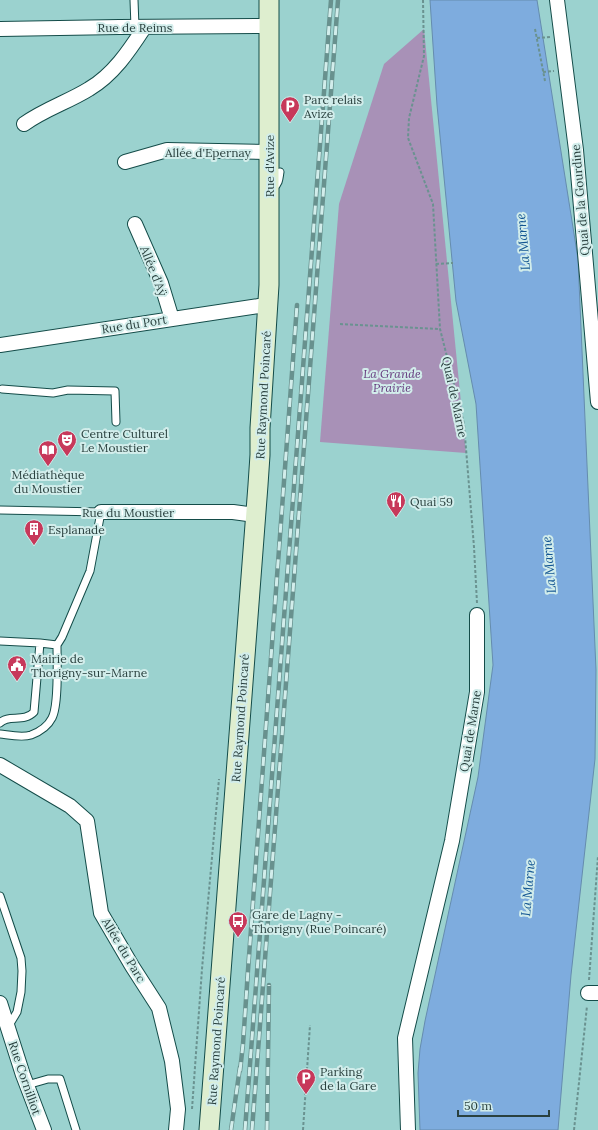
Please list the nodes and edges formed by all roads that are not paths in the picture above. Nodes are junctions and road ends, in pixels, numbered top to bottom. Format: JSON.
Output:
{"nodes":[{"id":1,"x":134,"y":0,"type":"edge"},
{"id":2,"x":269,"y":0,"type":"edge"},
{"id":3,"x":557,"y":0,"type":"edge"},
{"id":4,"x":269,"y":26,"type":"junction"},
{"id":5,"x":139,"y":28,"type":"junction"},
{"id":6,"x":0,"y":29,"type":"edge"},
{"id":7,"x":24,"y":124,"type":"dead end"},
{"id":8,"x":269,"y":152,"type":"junction"},
{"id":9,"x":125,"y":162,"type":"dead end"},
{"id":10,"x":280,"y":172,"type":"dead end"},
{"id":11,"x":268,"y":191,"type":"junction"},
{"id":12,"x":135,"y":224,"type":"dead end"},
{"id":13,"x":268,"y":306,"type":"junction"},
{"id":14,"x":172,"y":318,"type":"junction"},
{"id":15,"x":0,"y":345,"type":"edge"},
{"id":16,"x":2,"y":389,"type":"dead end"},
{"id":17,"x":598,"y":402,"type":"edge"},
{"id":18,"x":116,"y":422,"type":"dead end"},
{"id":19,"x":0,"y":510,"type":"edge"},
{"id":20,"x":101,"y":512,"type":"junction"},
{"id":21,"x":255,"y":515,"type":"junction"},
{"id":22,"x":477,"y":615,"type":"road end"},
{"id":23,"x":0,"y":641,"type":"edge"},
{"id":24,"x":40,"y":643,"type":"junction"},
{"id":25,"x":57,"y":645,"type":"junction"},
{"id":26,"x":0,"y":723,"type":"edge"},
{"id":27,"x":0,"y":734,"type":"edge"},
{"id":28,"x":0,"y":765,"type":"edge"},
{"id":29,"x":0,"y":896,"type":"edge"},
{"id":30,"x":0,"y":1003,"type":"edge"},
{"id":31,"x":8,"y":1028,"type":"junction"},
{"id":32,"x":27,"y":1085,"type":"junction"},
{"id":33,"x":44,"y":1130,"type":"edge"},
{"id":34,"x":76,"y":1130,"type":"edge"},
{"id":35,"x":176,"y":1130,"type":"edge"},
{"id":36,"x":210,"y":1130,"type":"edge"},
{"id":37,"x":408,"y":1130,"type":"edge"}],
"edges":[{"from":1,"to":5,"type":"lane"},
{"from":2,"to":4,"type":"street","name":"Rue d'Avize"},
{"from":3,"to":17,"type":"street","name":"Quai de la Gourdine"},
{"from":4,"to":5,"type":"street","name":"Rue de Reims"},
{"from":4,"to":8,"type":"street","name":"Rue d'Avize"},
{"from":5,"to":6,"type":"street","name":"Rue de Reims"},
{"from":5,"to":7,"type":"street"},
{"from":8,"to":9,"type":"street","name":"Allée d'Epernay"},
{"from":8,"to":11,"type":"street","name":"Rue d'Avize"},
{"from":10,"to":11,"type":"lane"},
{"from":11,"to":13,"type":"street","name":"Rue d'Avize"},
{"from":12,"to":14,"type":"street","name":"Allée d'Aÿ"},
{"from":13,"to":14,"type":"street","name":"Rue du Port"},
{"from":13,"to":21,"type":"street","name":"Rue Raymond Poincaré"},
{"from":14,"to":15,"type":"street","name":"Rue du Port"},
{"from":16,"to":18,"type":"lane"},
{"from":19,"to":20,"type":"lane","name":"Rue du Moustier"},
{"from":20,"to":21,"type":"street","name":"Rue du Moustier"},
{"from":20,"to":25,"type":"lane"},
{"from":21,"to":36,"type":"street","name":"Rue Raymond Poincaré"},
{"from":22,"to":37,"type":"street","name":"Quai de Marne"},
{"from":23,"to":24,"type":"lane"},
{"from":24,"to":25,"type":"lane"},
{"from":24,"to":26,"type":"lane"},
{"from":25,"to":27,"type":"lane"},
{"from":28,"to":35,"type":"street","name":"Allée du Parc"},
{"from":29,"to":31,"type":"lane"},
{"from":30,"to":31,"type":"street","name":"Rue Cornilliot"},
{"from":31,"to":32,"type":"street","name":"Rue Cornilliot"},
{"from":32,"to":33,"type":"street","name":"Rue Cornilliot"},
{"from":32,"to":34,"type":"lane"}]}
